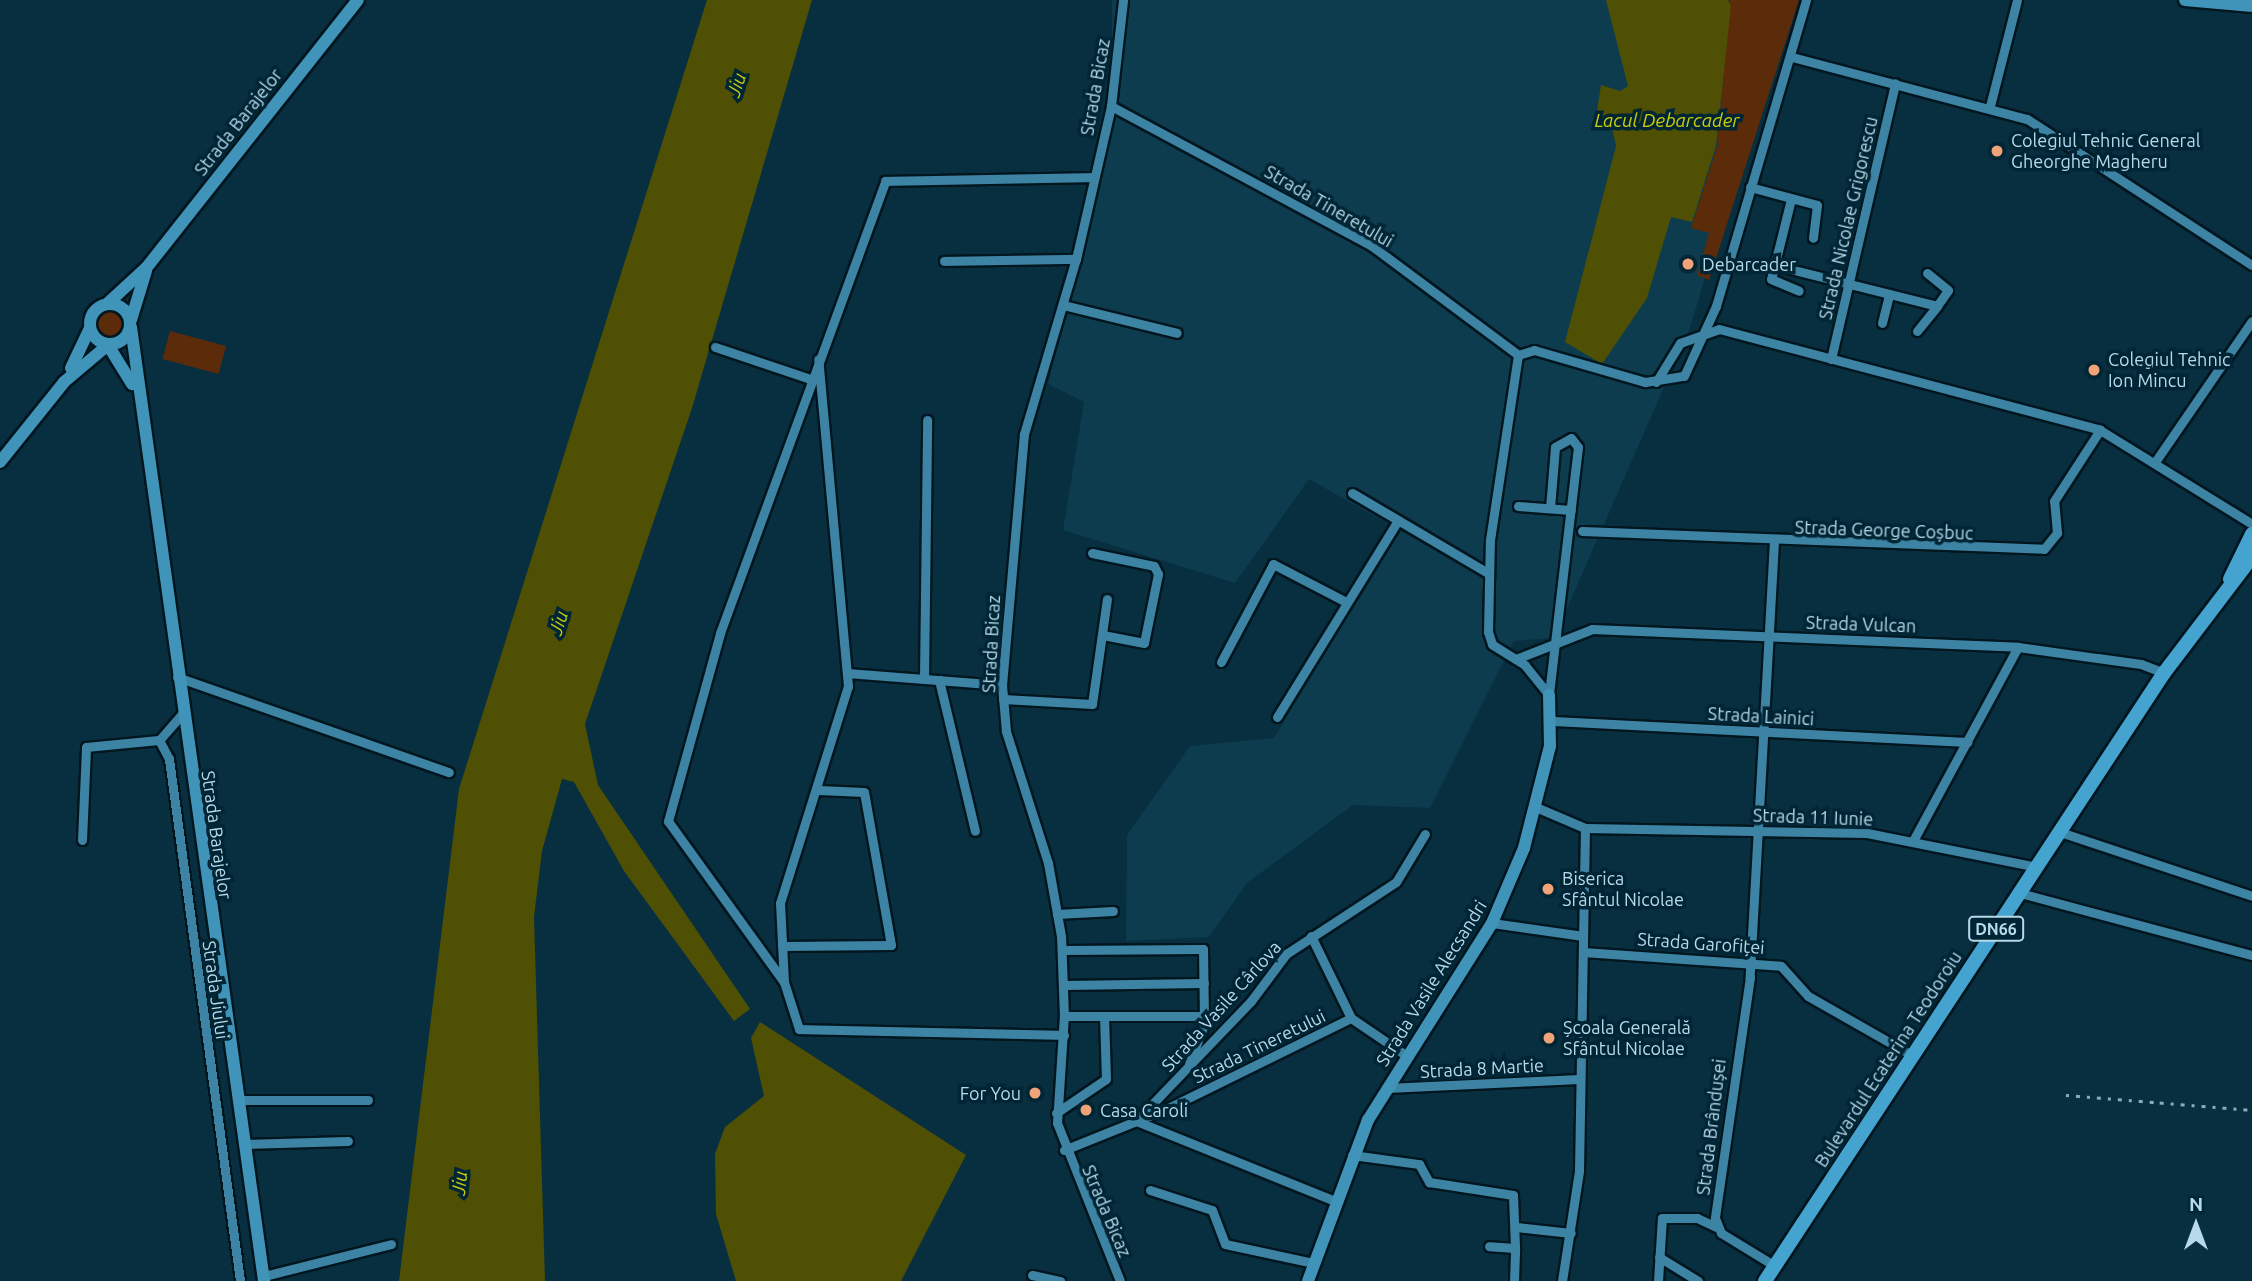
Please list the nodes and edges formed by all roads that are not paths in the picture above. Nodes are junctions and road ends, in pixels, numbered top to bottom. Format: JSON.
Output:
{"nodes":[{"id":1,"x":358,"y":0,"type":"edge"},
{"id":2,"x":1123,"y":0,"type":"edge"},
{"id":3,"x":1806,"y":0,"type":"edge"},
{"id":4,"x":2017,"y":0,"type":"edge"},
{"id":5,"x":2185,"y":0,"type":"edge"},
{"id":6,"x":2192,"y":0,"type":"edge"},
{"id":7,"x":2252,"y":6,"type":"edge"},
{"id":8,"x":1792,"y":57,"type":"junction"},
{"id":9,"x":1895,"y":83,"type":"junction"},
{"id":10,"x":1111,"y":106,"type":"junction"},
{"id":11,"x":1990,"y":106,"type":"junction"},
{"id":12,"x":1093,"y":177,"type":"junction"},
{"id":13,"x":1750,"y":187,"type":"junction"},
{"id":14,"x":1791,"y":198,"type":"junction"},
{"id":15,"x":1812,"y":238,"type":"dead end"},
{"id":16,"x":1076,"y":259,"type":"junction"},
{"id":17,"x":944,"y":261,"type":"dead end"},
{"id":18,"x":1774,"y":265,"type":"junction"},
{"id":19,"x":2252,"y":265,"type":"edge"},
{"id":20,"x":147,"y":267,"type":"junction"},
{"id":21,"x":1927,"y":274,"type":"dead end"},
{"id":22,"x":1850,"y":284,"type":"junction"},
{"id":23,"x":1799,"y":291,"type":"dead end"},
{"id":24,"x":1889,"y":294,"type":"junction"},
{"id":25,"x":107,"y":304,"type":"junction"},
{"id":26,"x":1063,"y":305,"type":"junction"},
{"id":27,"x":1937,"y":306,"type":"junction"},
{"id":28,"x":2252,"y":321,"type":"edge"},
{"id":29,"x":131,"y":323,"type":"junction"},
{"id":30,"x":1882,"y":323,"type":"dead end"},
{"id":31,"x":90,"y":328,"type":"junction"},
{"id":32,"x":1917,"y":331,"type":"dead end"},
{"id":33,"x":1177,"y":333,"type":"dead end"},
{"id":34,"x":1703,"y":333,"type":"junction"},
{"id":35,"x":108,"y":345,"type":"junction"},
{"id":36,"x":715,"y":347,"type":"dead end"},
{"id":37,"x":1518,"y":355,"type":"junction"},
{"id":38,"x":818,"y":357,"type":"junction"},
{"id":39,"x":1831,"y":359,"type":"junction"},
{"id":40,"x":810,"y":379,"type":"junction"},
{"id":41,"x":64,"y":382,"type":"junction"},
{"id":42,"x":1656,"y":382,"type":"junction"},
{"id":43,"x":137,"y":394,"type":"junction"},
{"id":44,"x":927,"y":420,"type":"dead end"},
{"id":45,"x":2099,"y":430,"type":"junction"},
{"id":46,"x":0,"y":462,"type":"edge"},
{"id":47,"x":2155,"y":462,"type":"junction"},
{"id":48,"x":1352,"y":493,"type":"dead end"},
{"id":49,"x":1518,"y":506,"type":"dead end"},
{"id":50,"x":1549,"y":508,"type":"junction"},
{"id":51,"x":1571,"y":510,"type":"junction"},
{"id":52,"x":1398,"y":520,"type":"junction"},
{"id":53,"x":2252,"y":524,"type":"edge"},
{"id":54,"x":1582,"y":531,"type":"dead end"},
{"id":55,"x":2252,"y":534,"type":"edge"},
{"id":56,"x":1774,"y":541,"type":"junction"},
{"id":57,"x":1092,"y":553,"type":"dead end"},
{"id":58,"x":2252,"y":557,"type":"edge"},
{"id":59,"x":1488,"y":573,"type":"junction"},
{"id":60,"x":2230,"y":579,"type":"junction"},
{"id":61,"x":1107,"y":599,"type":"dead end"},
{"id":62,"x":1346,"y":602,"type":"junction"},
{"id":63,"x":1102,"y":635,"type":"junction"},
{"id":64,"x":1768,"y":636,"type":"junction"},
{"id":65,"x":1557,"y":643,"type":"junction"},
{"id":66,"x":2018,"y":647,"type":"junction"},
{"id":67,"x":1516,"y":659,"type":"junction"},
{"id":68,"x":1221,"y":662,"type":"dead end"},
{"id":69,"x":847,"y":673,"type":"junction"},
{"id":70,"x":2164,"y":673,"type":"junction"},
{"id":71,"x":177,"y":677,"type":"junction"},
{"id":72,"x":924,"y":679,"type":"junction"},
{"id":73,"x":939,"y":680,"type":"junction"},
{"id":74,"x":1002,"y":685,"type":"junction"},
{"id":75,"x":1549,"y":695,"type":"junction"},
{"id":76,"x":1003,"y":699,"type":"junction"},
{"id":77,"x":182,"y":714,"type":"junction"},
{"id":78,"x":1277,"y":717,"type":"dead end"},
{"id":79,"x":1553,"y":721,"type":"junction"},
{"id":80,"x":1762,"y":732,"type":"junction"},
{"id":81,"x":159,"y":740,"type":"junction"},
{"id":82,"x":1967,"y":742,"type":"junction"},
{"id":83,"x":449,"y":772,"type":"dead end"},
{"id":84,"x":818,"y":790,"type":"junction"},
{"id":85,"x":1538,"y":808,"type":"junction"},
{"id":86,"x":1585,"y":828,"type":"junction"},
{"id":87,"x":975,"y":831,"type":"dead end"},
{"id":88,"x":1756,"y":831,"type":"junction"},
{"id":89,"x":2060,"y":832,"type":"junction"},
{"id":90,"x":1425,"y":834,"type":"dead end"},
{"id":91,"x":1914,"y":839,"type":"junction"},
{"id":92,"x":82,"y":840,"type":"dead end"},
{"id":93,"x":2037,"y":867,"type":"junction"},
{"id":94,"x":2020,"y":893,"type":"junction"},
{"id":95,"x":2252,"y":896,"type":"edge"},
{"id":96,"x":1113,"y":911,"type":"dead end"},
{"id":97,"x":1057,"y":914,"type":"junction"},
{"id":98,"x":1492,"y":923,"type":"junction"},
{"id":99,"x":1311,"y":936,"type":"junction"},
{"id":100,"x":1583,"y":936,"type":"junction"},
{"id":101,"x":782,"y":946,"type":"junction"},
{"id":102,"x":1062,"y":950,"type":"junction"},
{"id":103,"x":1583,"y":952,"type":"junction"},
{"id":104,"x":2252,"y":955,"type":"edge"},
{"id":105,"x":1752,"y":961,"type":"junction"},
{"id":106,"x":784,"y":982,"type":"junction"},
{"id":107,"x":1204,"y":983,"type":"junction"},
{"id":108,"x":1063,"y":985,"type":"junction"},
{"id":109,"x":1104,"y":1016,"type":"junction"},
{"id":110,"x":1204,"y":1016,"type":"junction"},
{"id":111,"x":1064,"y":1017,"type":"junction"},
{"id":112,"x":1351,"y":1018,"type":"junction"},
{"id":113,"x":1064,"y":1035,"type":"junction"},
{"id":114,"x":1407,"y":1056,"type":"junction"},
{"id":115,"x":1913,"y":1056,"type":"junction"},
{"id":116,"x":1186,"y":1072,"type":"junction"},
{"id":117,"x":1580,"y":1079,"type":"junction"},
{"id":118,"x":1386,"y":1088,"type":"junction"},
{"id":119,"x":237,"y":1100,"type":"junction"},
{"id":120,"x":368,"y":1100,"type":"dead end"},
{"id":121,"x":1056,"y":1113,"type":"junction"},
{"id":122,"x":1136,"y":1121,"type":"junction"},
{"id":123,"x":348,"y":1141,"type":"dead end"},
{"id":124,"x":244,"y":1144,"type":"junction"},
{"id":125,"x":1064,"y":1150,"type":"junction"},
{"id":126,"x":1353,"y":1155,"type":"junction"},
{"id":127,"x":1150,"y":1190,"type":"dead end"},
{"id":128,"x":1335,"y":1201,"type":"junction"},
{"id":129,"x":1516,"y":1227,"type":"junction"},
{"id":130,"x":1716,"y":1227,"type":"junction"},
{"id":131,"x":1571,"y":1233,"type":"junction"},
{"id":132,"x":391,"y":1244,"type":"dead end"},
{"id":133,"x":1489,"y":1246,"type":"dead end"},
{"id":134,"x":1515,"y":1248,"type":"junction"},
{"id":135,"x":1659,"y":1257,"type":"junction"},
{"id":136,"x":1314,"y":1263,"type":"junction"},
{"id":137,"x":1774,"y":1266,"type":"junction"},
{"id":138,"x":1032,"y":1275,"type":"dead end"},
{"id":139,"x":264,"y":1278,"type":"edge"},
{"id":140,"x":240,"y":1281,"type":"edge"},
{"id":141,"x":1060,"y":1281,"type":"edge"},
{"id":142,"x":1120,"y":1281,"type":"edge"},
{"id":143,"x":1308,"y":1281,"type":"edge"},
{"id":144,"x":1514,"y":1281,"type":"edge"},
{"id":145,"x":1562,"y":1281,"type":"edge"},
{"id":146,"x":1658,"y":1281,"type":"edge"},
{"id":147,"x":1698,"y":1281,"type":"edge"},
{"id":148,"x":1765,"y":1281,"type":"edge"}],
"edges":[{"from":1,"to":20,"type":"main road","name":"Strada Barajelor"},
{"from":2,"to":10,"type":"street","name":"Strada Bicaz"},
{"from":3,"to":8,"type":"street"},
{"from":4,"to":11,"type":"street"},
{"from":5,"to":6,"type":"main road"},
{"from":6,"to":7,"type":"main road"},
{"from":8,"to":9,"type":"street"},
{"from":8,"to":13,"type":"street"},
{"from":9,"to":11,"type":"street"},
{"from":9,"to":22,"type":"street","name":"Strada Nicolae Grigorescu"},
{"from":10,"to":12,"type":"street","name":"Strada Bicaz"},
{"from":10,"to":37,"type":"street","name":"Strada Tineretului"},
{"from":11,"to":19,"type":"street"},
{"from":12,"to":16,"type":"street","name":"Strada Bicaz"},
{"from":12,"to":38,"type":"street"},
{"from":13,"to":14,"type":"street"},
{"from":13,"to":34,"type":"street"},
{"from":14,"to":15,"type":"street"},
{"from":14,"to":18,"type":"street"},
{"from":16,"to":17,"type":"street"},
{"from":16,"to":26,"type":"street","name":"Strada Bicaz"},
{"from":18,"to":22,"type":"street"},
{"from":18,"to":23,"type":"street"},
{"from":20,"to":25,"type":"main road","name":"Strada Barajelor"},
{"from":20,"to":29,"type":"main road","name":"Strada Barajelor"},
{"from":21,"to":27,"type":"street"},
{"from":22,"to":24,"type":"street"},
{"from":22,"to":39,"type":"street","name":"Strada Nicolae Grigorescu"},
{"from":24,"to":27,"type":"street"},
{"from":24,"to":30,"type":"street"},
{"from":25,"to":29,"type":"main road"},
{"from":25,"to":31,"type":"main road","name":"Strada Barajelor"},
{"from":26,"to":33,"type":"street"},
{"from":26,"to":74,"type":"street","name":"Strada Bicaz"},
{"from":27,"to":32,"type":"street"},
{"from":28,"to":47,"type":"street"},
{"from":29,"to":35,"type":"main road"},
{"from":29,"to":43,"type":"main road","name":"Strada Barajelor"},
{"from":31,"to":35,"type":"main road","name":"Strada Barajelor"},
{"from":31,"to":41,"type":"main road"},
{"from":34,"to":39,"type":"street"},
{"from":34,"to":42,"type":"street"},
{"from":34,"to":42,"type":"street"},
{"from":35,"to":41,"type":"main road"},
{"from":35,"to":43,"type":"main road","name":"Strada Barajelor"},
{"from":36,"to":40,"type":"street"},
{"from":37,"to":42,"type":"street"},
{"from":37,"to":59,"type":"street"},
{"from":38,"to":40,"type":"street"},
{"from":38,"to":69,"type":"street"},
{"from":39,"to":45,"type":"street"},
{"from":40,"to":106,"type":"street"},
{"from":41,"to":46,"type":"main road"},
{"from":43,"to":71,"type":"main road","name":"Strada Barajelor"},
{"from":44,"to":72,"type":"street"},
{"from":45,"to":47,"type":"street"},
{"from":45,"to":56,"type":"street","name":"Strada George Coșbuc"},
{"from":47,"to":53,"type":"street"},
{"from":48,"to":52,"type":"street"},
{"from":49,"to":50,"type":"street"},
{"from":50,"to":51,"type":"street"},
{"from":50,"to":51,"type":"street","name":"Strada Vasile Alecsandri"},
{"from":51,"to":65,"type":"street","name":"Strada Vasile Alecsandri"},
{"from":52,"to":59,"type":"street"},
{"from":52,"to":62,"type":"street"},
{"from":54,"to":56,"type":"street","name":"Strada George Coșbuc"},
{"from":55,"to":60,"type":"main road","name":"Bulevardul Ecaterina Teodoroiu"},
{"from":56,"to":64,"type":"street","name":"Strada Brândușei"},
{"from":57,"to":63,"type":"street"},
{"from":58,"to":60,"type":"main road","name":"Bulevardul Ecaterina Teodoroiu","number":"DN66"},
{"from":59,"to":67,"type":"street"},
{"from":60,"to":70,"type":"main road","name":"Bulevardul Ecaterina Teodoroiu","number":"DN66"},
{"from":61,"to":63,"type":"street"},
{"from":62,"to":68,"type":"street"},
{"from":62,"to":78,"type":"street"},
{"from":63,"to":76,"type":"street"},
{"from":64,"to":65,"type":"street","name":"Strada Vulcan"},
{"from":64,"to":66,"type":"street","name":"Strada Vulcan"},
{"from":64,"to":80,"type":"street","name":"Strada Brândușei"},
{"from":65,"to":67,"type":"street"},
{"from":65,"to":75,"type":"street","name":"Strada Vasile Alecsandri"},
{"from":66,"to":70,"type":"street","name":"Strada Vulcan"},
{"from":66,"to":82,"type":"street"},
{"from":67,"to":75,"type":"street"},
{"from":69,"to":72,"type":"street"},
{"from":69,"to":84,"type":"street"},
{"from":70,"to":89,"type":"main road","name":"Bulevardul Ecaterina Teodoroiu","number":"DN66"},
{"from":71,"to":77,"type":"main road","name":"Strada Barajelor"},
{"from":71,"to":83,"type":"street"},
{"from":72,"to":73,"type":"street"},
{"from":73,"to":74,"type":"street"},
{"from":73,"to":87,"type":"street"},
{"from":74,"to":76,"type":"street","name":"Strada Bicaz"},
{"from":75,"to":79,"type":"main road","name":"Strada Vasile Alecsandri"},
{"from":76,"to":97,"type":"street","name":"Strada Bicaz"},
{"from":77,"to":81,"type":"street"},
{"from":77,"to":119,"type":"main road","name":"Strada Barajelor"},
{"from":79,"to":80,"type":"street","name":"Strada Lainici"},
{"from":79,"to":85,"type":"main road","name":"Strada Vasile Alecsandri"},
{"from":80,"to":82,"type":"street","name":"Strada Lainici"},
{"from":80,"to":88,"type":"street","name":"Strada Brândușei"},
{"from":81,"to":92,"type":"street"},
{"from":81,"to":140,"type":"street","name":"Strada Jiului"},
{"from":82,"to":91,"type":"street"},
{"from":84,"to":101,"type":"street"},
{"from":84,"to":101,"type":"street"},
{"from":85,"to":86,"type":"street","name":"Strada 11 Iunie"},
{"from":85,"to":98,"type":"main road","name":"Strada Vasile Alecsandri"},
{"from":86,"to":88,"type":"street","name":"Strada 11 Iunie"},
{"from":86,"to":100,"type":"street"},
{"from":88,"to":91,"type":"street","name":"Strada 11 Iunie"},
{"from":88,"to":105,"type":"street","name":"Strada Brândușei"},
{"from":89,"to":93,"type":"main road","name":"Bulevardul Ecaterina Teodoroiu","number":"DN66"},
{"from":89,"to":95,"type":"street"},
{"from":90,"to":99,"type":"street","name":"Strada Vasile Cârlova"},
{"from":91,"to":93,"type":"street","name":"Strada 11 Iunie"},
{"from":93,"to":94,"type":"main road","name":"Bulevardul Ecaterina Teodoroiu","number":"DN66"},
{"from":94,"to":104,"type":"street"},
{"from":94,"to":115,"type":"main road","name":"Bulevardul Ecaterina Teodoroiu","number":"DN66"},
{"from":96,"to":97,"type":"street"},
{"from":97,"to":102,"type":"street","name":"Strada Bicaz"},
{"from":98,"to":100,"type":"street"},
{"from":98,"to":114,"type":"main road","name":"Strada Vasile Alecsandri"},
{"from":99,"to":112,"type":"street","name":"Strada Tineretului"},
{"from":99,"to":116,"type":"street","name":"Strada Vasile Cârlova"},
{"from":100,"to":103,"type":"street"},
{"from":101,"to":106,"type":"street"},
{"from":102,"to":107,"type":"street"},
{"from":102,"to":108,"type":"street","name":"Strada Bicaz"},
{"from":103,"to":105,"type":"street","name":"Strada Garofiței"},
{"from":103,"to":117,"type":"street"},
{"from":105,"to":115,"type":"street","name":"Strada Garofiței"},
{"from":105,"to":130,"type":"street","name":"Strada Brândușei"},
{"from":106,"to":113,"type":"street"},
{"from":107,"to":108,"type":"street"},
{"from":107,"to":110,"type":"street"},
{"from":108,"to":111,"type":"street","name":"Strada Bicaz"},
{"from":109,"to":110,"type":"street"},
{"from":109,"to":111,"type":"street"},
{"from":109,"to":121,"type":"street"},
{"from":110,"to":116,"type":"street"},
{"from":111,"to":113,"type":"street","name":"Strada Bicaz"},
{"from":112,"to":114,"type":"street","name":"Strada Tineretului"},
{"from":112,"to":122,"type":"street","name":"Strada Tineretului"},
{"from":113,"to":121,"type":"street","name":"Strada Bicaz"},
{"from":114,"to":118,"type":"main road","name":"Strada Vasile Alecsandri"},
{"from":115,"to":137,"type":"main road","name":"Bulevardul Ecaterina Teodoroiu","number":"DN66"},
{"from":116,"to":122,"type":"street","name":"Strada Vasile Cârlova"},
{"from":117,"to":118,"type":"street","name":"Strada 8 Martie"},
{"from":117,"to":131,"type":"street"},
{"from":118,"to":126,"type":"main road","name":"Strada Vasile Alecsandri"},
{"from":119,"to":120,"type":"street"},
{"from":119,"to":124,"type":"main road","name":"Strada Barajelor"},
{"from":121,"to":125,"type":"street","name":"Strada Bicaz"},
{"from":122,"to":125,"type":"street","name":"Strada Tineretului"},
{"from":122,"to":128,"type":"street"},
{"from":123,"to":124,"type":"street"},
{"from":124,"to":139,"type":"main road","name":"Strada Barajelor"},
{"from":125,"to":142,"type":"street","name":"Strada Bicaz"},
{"from":126,"to":128,"type":"main road","name":"Strada Vasile Alecsandri"},
{"from":126,"to":129,"type":"street"},
{"from":127,"to":136,"type":"street"},
{"from":128,"to":136,"type":"main road","name":"Strada Vasile Alecsandri"},
{"from":129,"to":131,"type":"street"},
{"from":129,"to":134,"type":"street"},
{"from":130,"to":135,"type":"street"},
{"from":130,"to":137,"type":"street"},
{"from":131,"to":145,"type":"street"},
{"from":132,"to":139,"type":"street"},
{"from":133,"to":134,"type":"street"},
{"from":134,"to":144,"type":"street"},
{"from":135,"to":146,"type":"street"},
{"from":135,"to":147,"type":"street"},
{"from":136,"to":143,"type":"main road","name":"Strada Vasile Alecsandri"},
{"from":137,"to":148,"type":"main road","name":"Bulevardul Ecaterina Teodoroiu","number":"DN66"},
{"from":138,"to":141,"type":"street"}]}
